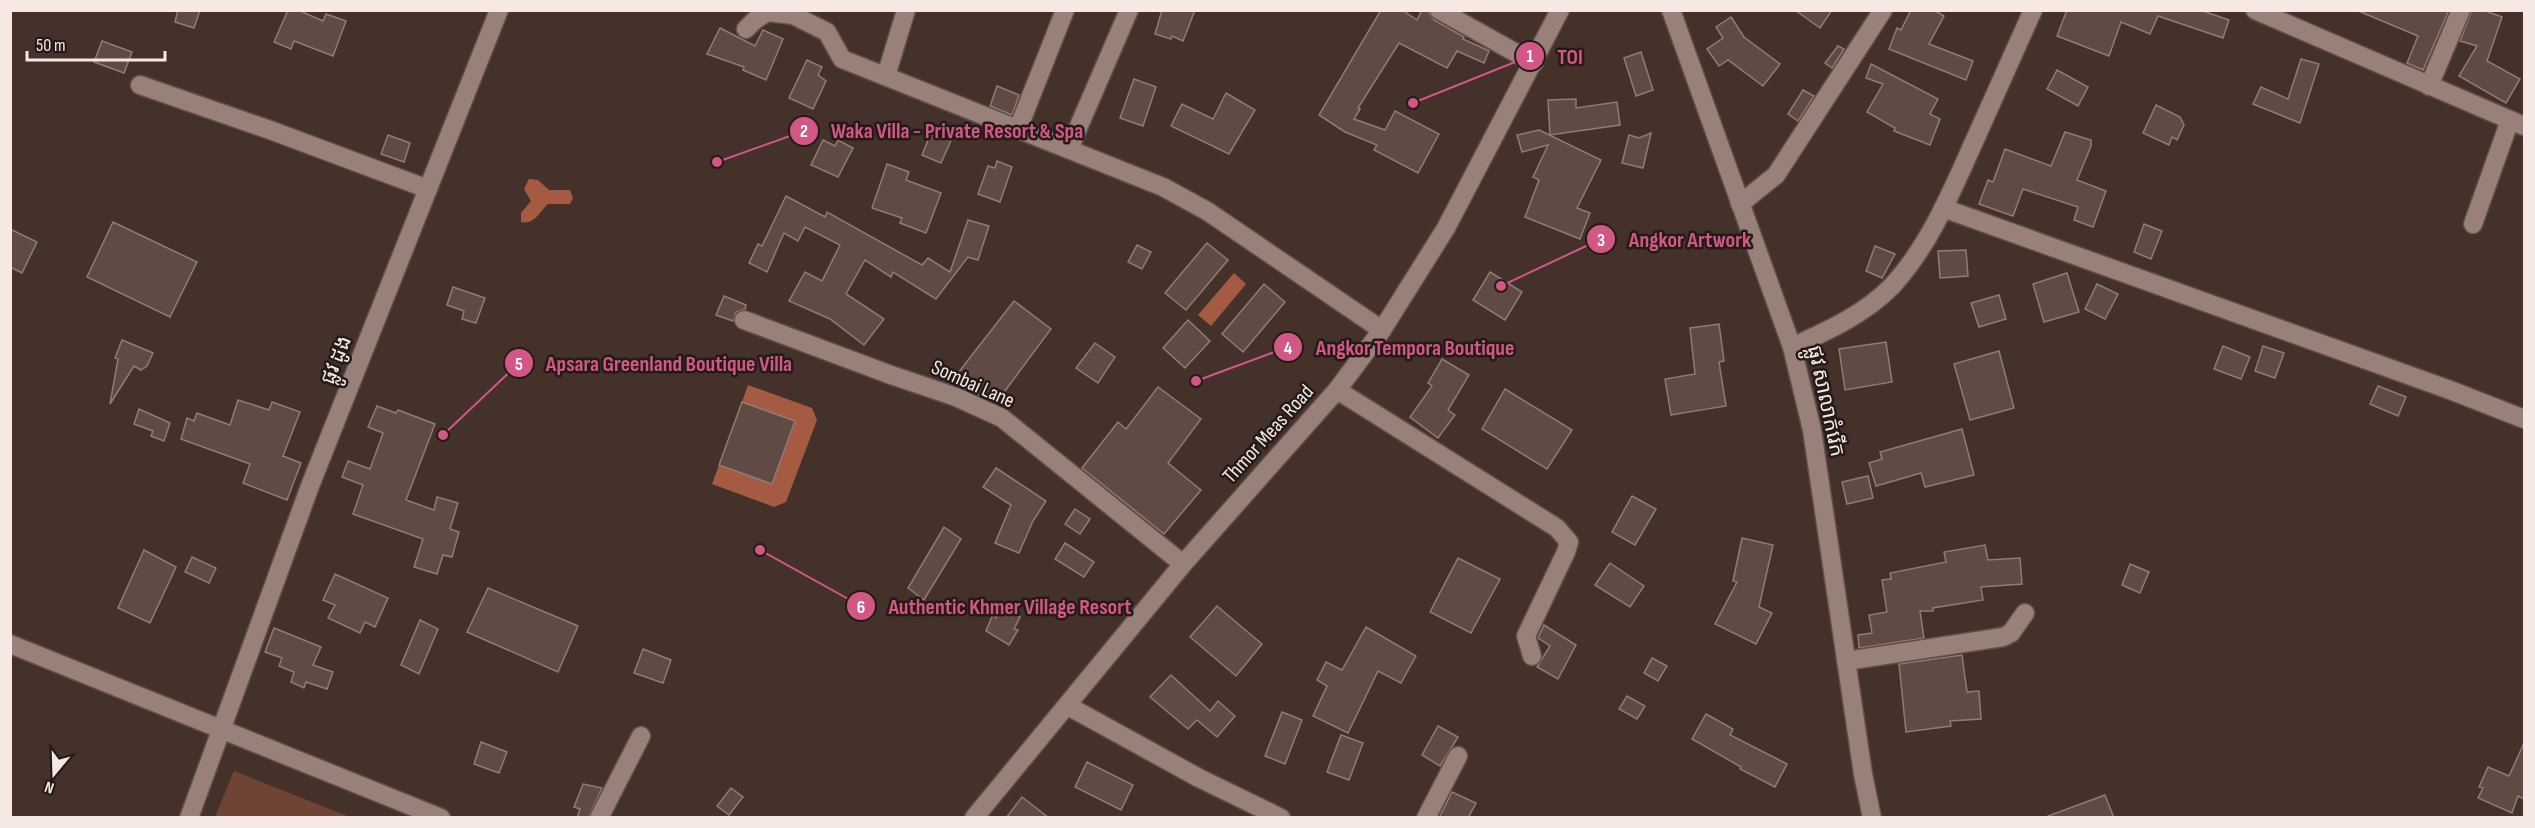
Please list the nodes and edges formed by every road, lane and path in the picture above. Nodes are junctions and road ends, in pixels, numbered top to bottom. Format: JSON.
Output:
{"nodes":[{"id":1,"x":499,"y":10,"type":"edge"},
{"id":2,"x":906,"y":10,"type":"edge"},
{"id":3,"x":1065,"y":10,"type":"edge"},
{"id":4,"x":1129,"y":10,"type":"edge"},
{"id":5,"x":1439,"y":10,"type":"edge"},
{"id":6,"x":1560,"y":10,"type":"edge"},
{"id":7,"x":1671,"y":10,"type":"edge"},
{"id":8,"x":1883,"y":10,"type":"edge"},
{"id":9,"x":2033,"y":10,"type":"edge"},
{"id":10,"x":2255,"y":10,"type":"edge"},
{"id":11,"x":2462,"y":10,"type":"edge"},
{"id":12,"x":747,"y":29,"type":"dead end"},
{"id":13,"x":1534,"y":63,"type":"junction"},
{"id":14,"x":886,"y":76,"type":"junction"},
{"id":15,"x":140,"y":86,"type":"dead end"},
{"id":16,"x":2429,"y":86,"type":"junction"},
{"id":17,"x":2517,"y":123,"type":"edge"},
{"id":18,"x":1018,"y":129,"type":"junction"},
{"id":19,"x":1069,"y":149,"type":"junction"},
{"id":20,"x":428,"y":189,"type":"junction"},
{"id":21,"x":1740,"y":204,"type":"junction"},
{"id":22,"x":1943,"y":208,"type":"junction"},
{"id":23,"x":2473,"y":224,"type":"dead end"},
{"id":24,"x":744,"y":320,"type":"dead end"},
{"id":25,"x":1382,"y":330,"type":"junction"},
{"id":26,"x":1792,"y":347,"type":"junction"},
{"id":27,"x":1337,"y":390,"type":"junction"},
{"id":28,"x":2524,"y":418,"type":"edge"},
{"id":29,"x":1171,"y":553,"type":"junction"},
{"id":30,"x":2025,"y":613,"type":"dead end"},
{"id":31,"x":10,"y":644,"type":"edge"},
{"id":32,"x":1532,"y":656,"type":"dead end"},
{"id":33,"x":1846,"y":661,"type":"junction"},
{"id":34,"x":1068,"y":706,"type":"junction"},
{"id":35,"x":221,"y":730,"type":"junction"},
{"id":36,"x":641,"y":736,"type":"dead end"},
{"id":37,"x":1458,"y":756,"type":"dead end"},
{"id":38,"x":189,"y":818,"type":"edge"},
{"id":39,"x":441,"y":818,"type":"edge"},
{"id":40,"x":599,"y":818,"type":"edge"},
{"id":41,"x":974,"y":818,"type":"edge"},
{"id":42,"x":1281,"y":818,"type":"edge"},
{"id":43,"x":1426,"y":818,"type":"edge"},
{"id":44,"x":1872,"y":818,"type":"edge"}],
"edges":[{"from":1,"to":20,"type":"street","name":"ផ្លូវ ដូង"},
{"from":2,"to":14,"type":"street"},
{"from":3,"to":18,"type":"street"},
{"from":4,"to":19,"type":"street"},
{"from":5,"to":13,"type":"street"},
{"from":6,"to":13,"type":"street","name":"Thmor Meas Road"},
{"from":7,"to":21,"type":"street","name":"ផ្លូវ សាលាកំរើក"},
{"from":8,"to":21,"type":"street"},
{"from":9,"to":22,"type":"street"},
{"from":10,"to":16,"type":"street"},
{"from":11,"to":16,"type":"street"},
{"from":12,"to":14,"type":"street"},
{"from":13,"to":25,"type":"street","name":"Thmor Meas Road"},
{"from":14,"to":18,"type":"street"},
{"from":15,"to":20,"type":"street"},
{"from":16,"to":17,"type":"street"},
{"from":17,"to":23,"type":"street"},
{"from":18,"to":19,"type":"street"},
{"from":19,"to":25,"type":"street"},
{"from":20,"to":35,"type":"street","name":"ផ្លូវ ដូង"},
{"from":21,"to":26,"type":"street","name":"ផ្លូវ សាលាកំរើក"},
{"from":22,"to":26,"type":"street"},
{"from":22,"to":28,"type":"street"},
{"from":24,"to":29,"type":"street","name":"Sombai Lane"},
{"from":25,"to":27,"type":"street","name":"Thmor Meas Road"},
{"from":26,"to":33,"type":"street","name":"ផ្លូវ សាលាកំរើក"},
{"from":27,"to":29,"type":"street","name":"Thmor Meas Road"},
{"from":27,"to":32,"type":"street"},
{"from":29,"to":34,"type":"street","name":"Thmor Meas Road"},
{"from":30,"to":33,"type":"street"},
{"from":31,"to":35,"type":"street"},
{"from":33,"to":44,"type":"street","name":"ផ្លូវ សាលាកំរើក"},
{"from":34,"to":41,"type":"street","name":"Thmor Meas Road"},
{"from":34,"to":42,"type":"street"},
{"from":35,"to":38,"type":"street","name":"ផ្លូវ ដូង"},
{"from":35,"to":39,"type":"street"},
{"from":36,"to":40,"type":"street"},
{"from":37,"to":43,"type":"street"}]}
